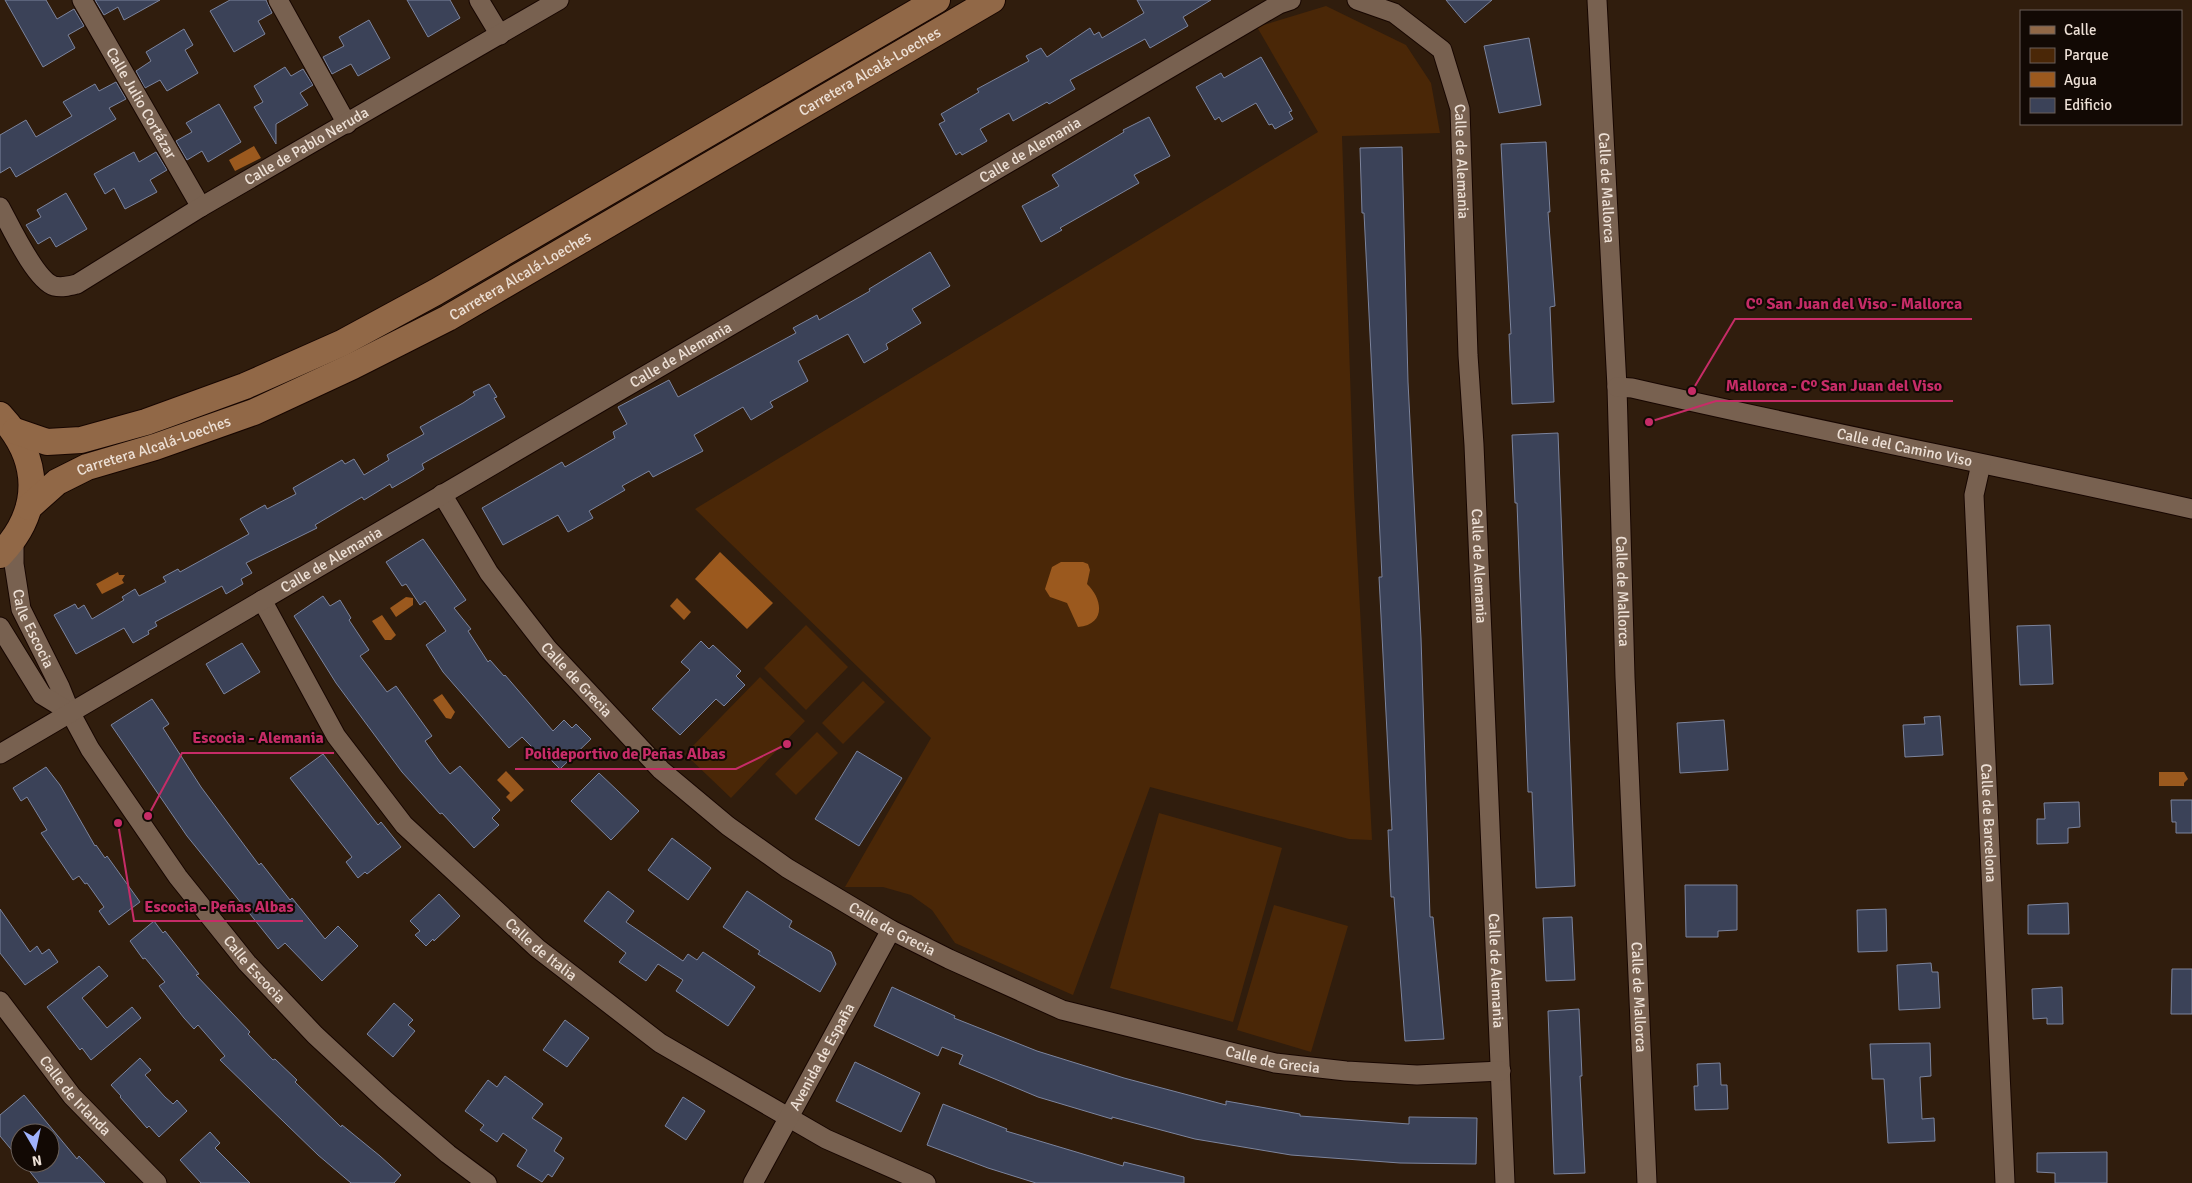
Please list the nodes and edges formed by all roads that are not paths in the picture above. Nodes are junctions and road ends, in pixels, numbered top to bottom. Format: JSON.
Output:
{"nodes":[{"id":1,"x":82,"y":0,"type":"edge"},
{"id":2,"x":278,"y":0,"type":"edge"},
{"id":3,"x":479,"y":0,"type":"edge"},
{"id":4,"x":559,"y":0,"type":"edge"},
{"id":5,"x":937,"y":0,"type":"edge"},
{"id":6,"x":992,"y":0,"type":"edge"},
{"id":7,"x":1291,"y":0,"type":"edge"},
{"id":8,"x":1357,"y":0,"type":"edge"},
{"id":9,"x":1597,"y":0,"type":"edge"},
{"id":10,"x":500,"y":35,"type":"junction"},
{"id":11,"x":347,"y":124,"type":"junction"},
{"id":12,"x":0,"y":207,"type":"edge"},
{"id":13,"x":201,"y":207,"type":"junction"},
{"id":14,"x":1617,"y":387,"type":"junction"},
{"id":15,"x":7,"y":423,"type":"edge"},
{"id":16,"x":1981,"y":464,"type":"junction"},
{"id":17,"x":442,"y":494,"type":"junction"},
{"id":18,"x":29,"y":507,"type":"junction"},
{"id":19,"x":2192,"y":509,"type":"edge"},
{"id":20,"x":7,"y":548,"type":"edge"},
{"id":21,"x":262,"y":600,"type":"junction"},
{"id":22,"x":0,"y":627,"type":"edge"},
{"id":23,"x":70,"y":712,"type":"junction"},
{"id":24,"x":0,"y":754,"type":"edge"},
{"id":25,"x":892,"y":930,"type":"junction"},
{"id":26,"x":0,"y":1001,"type":"edge"},
{"id":27,"x":1501,"y":1071,"type":"junction"},
{"id":28,"x":789,"y":1118,"type":"junction"},
{"id":29,"x":157,"y":1183,"type":"edge"},
{"id":30,"x":487,"y":1183,"type":"edge"},
{"id":31,"x":753,"y":1183,"type":"edge"},
{"id":32,"x":926,"y":1183,"type":"edge"},
{"id":33,"x":1505,"y":1183,"type":"edge"},
{"id":34,"x":1648,"y":1183,"type":"edge"},
{"id":35,"x":2005,"y":1183,"type":"edge"}],
"edges":[{"from":1,"to":13,"type":"street","name":"Calle Julio Cortázar"},
{"from":2,"to":11,"type":"street"},
{"from":3,"to":10,"type":"street"},
{"from":4,"to":10,"type":"street","name":"Calle de Pablo Neruda"},
{"from":5,"to":15,"type":"main road","name":"Carretera Alcalá-Loeches"},
{"from":6,"to":18,"type":"main road","name":"Carretera Alcalá-Loeches"},
{"from":7,"to":17,"type":"street","name":"Calle de Alemania"},
{"from":8,"to":27,"type":"street","name":"Calle de Alemania"},
{"from":9,"to":14,"type":"street","name":"Calle de Mallorca"},
{"from":10,"to":11,"type":"street","name":"Calle de Pablo Neruda"},
{"from":11,"to":13,"type":"street","name":"Calle de Pablo Neruda"},
{"from":12,"to":13,"type":"street","name":"Calle de Pablo Neruda"},
{"from":14,"to":16,"type":"street","name":"Calle del Camino Viso"},
{"from":14,"to":34,"type":"street","name":"Calle de Mallorca"},
{"from":15,"to":18,"type":"main road"},
{"from":16,"to":19,"type":"street","name":"Calle del Camino Viso"},
{"from":16,"to":35,"type":"street","name":"Calle de Barcelona"},
{"from":17,"to":21,"type":"street","name":"Calle de Alemania"},
{"from":17,"to":25,"type":"street","name":"Calle de Grecia"},
{"from":18,"to":20,"type":"main road"},
{"from":20,"to":23,"type":"street","name":"Calle Escocia"},
{"from":21,"to":23,"type":"street","name":"Calle de Alemania"},
{"from":21,"to":28,"type":"street","name":"Calle de Italia"},
{"from":22,"to":23,"type":"street","name":"Calle Escocia"},
{"from":23,"to":24,"type":"street","name":"Calle de Alemania"},
{"from":23,"to":30,"type":"street","name":"Calle Escocia"},
{"from":25,"to":27,"type":"street","name":"Calle de Grecia"},
{"from":25,"to":28,"type":"street","name":"Avenida de España"},
{"from":26,"to":29,"type":"street","name":"Calle de Irlanda"},
{"from":27,"to":33,"type":"street","name":"Calle de Alemania"},
{"from":28,"to":31,"type":"street","name":"Avenida de España"},
{"from":28,"to":32,"type":"street","name":"Calle de Italia"}]}
